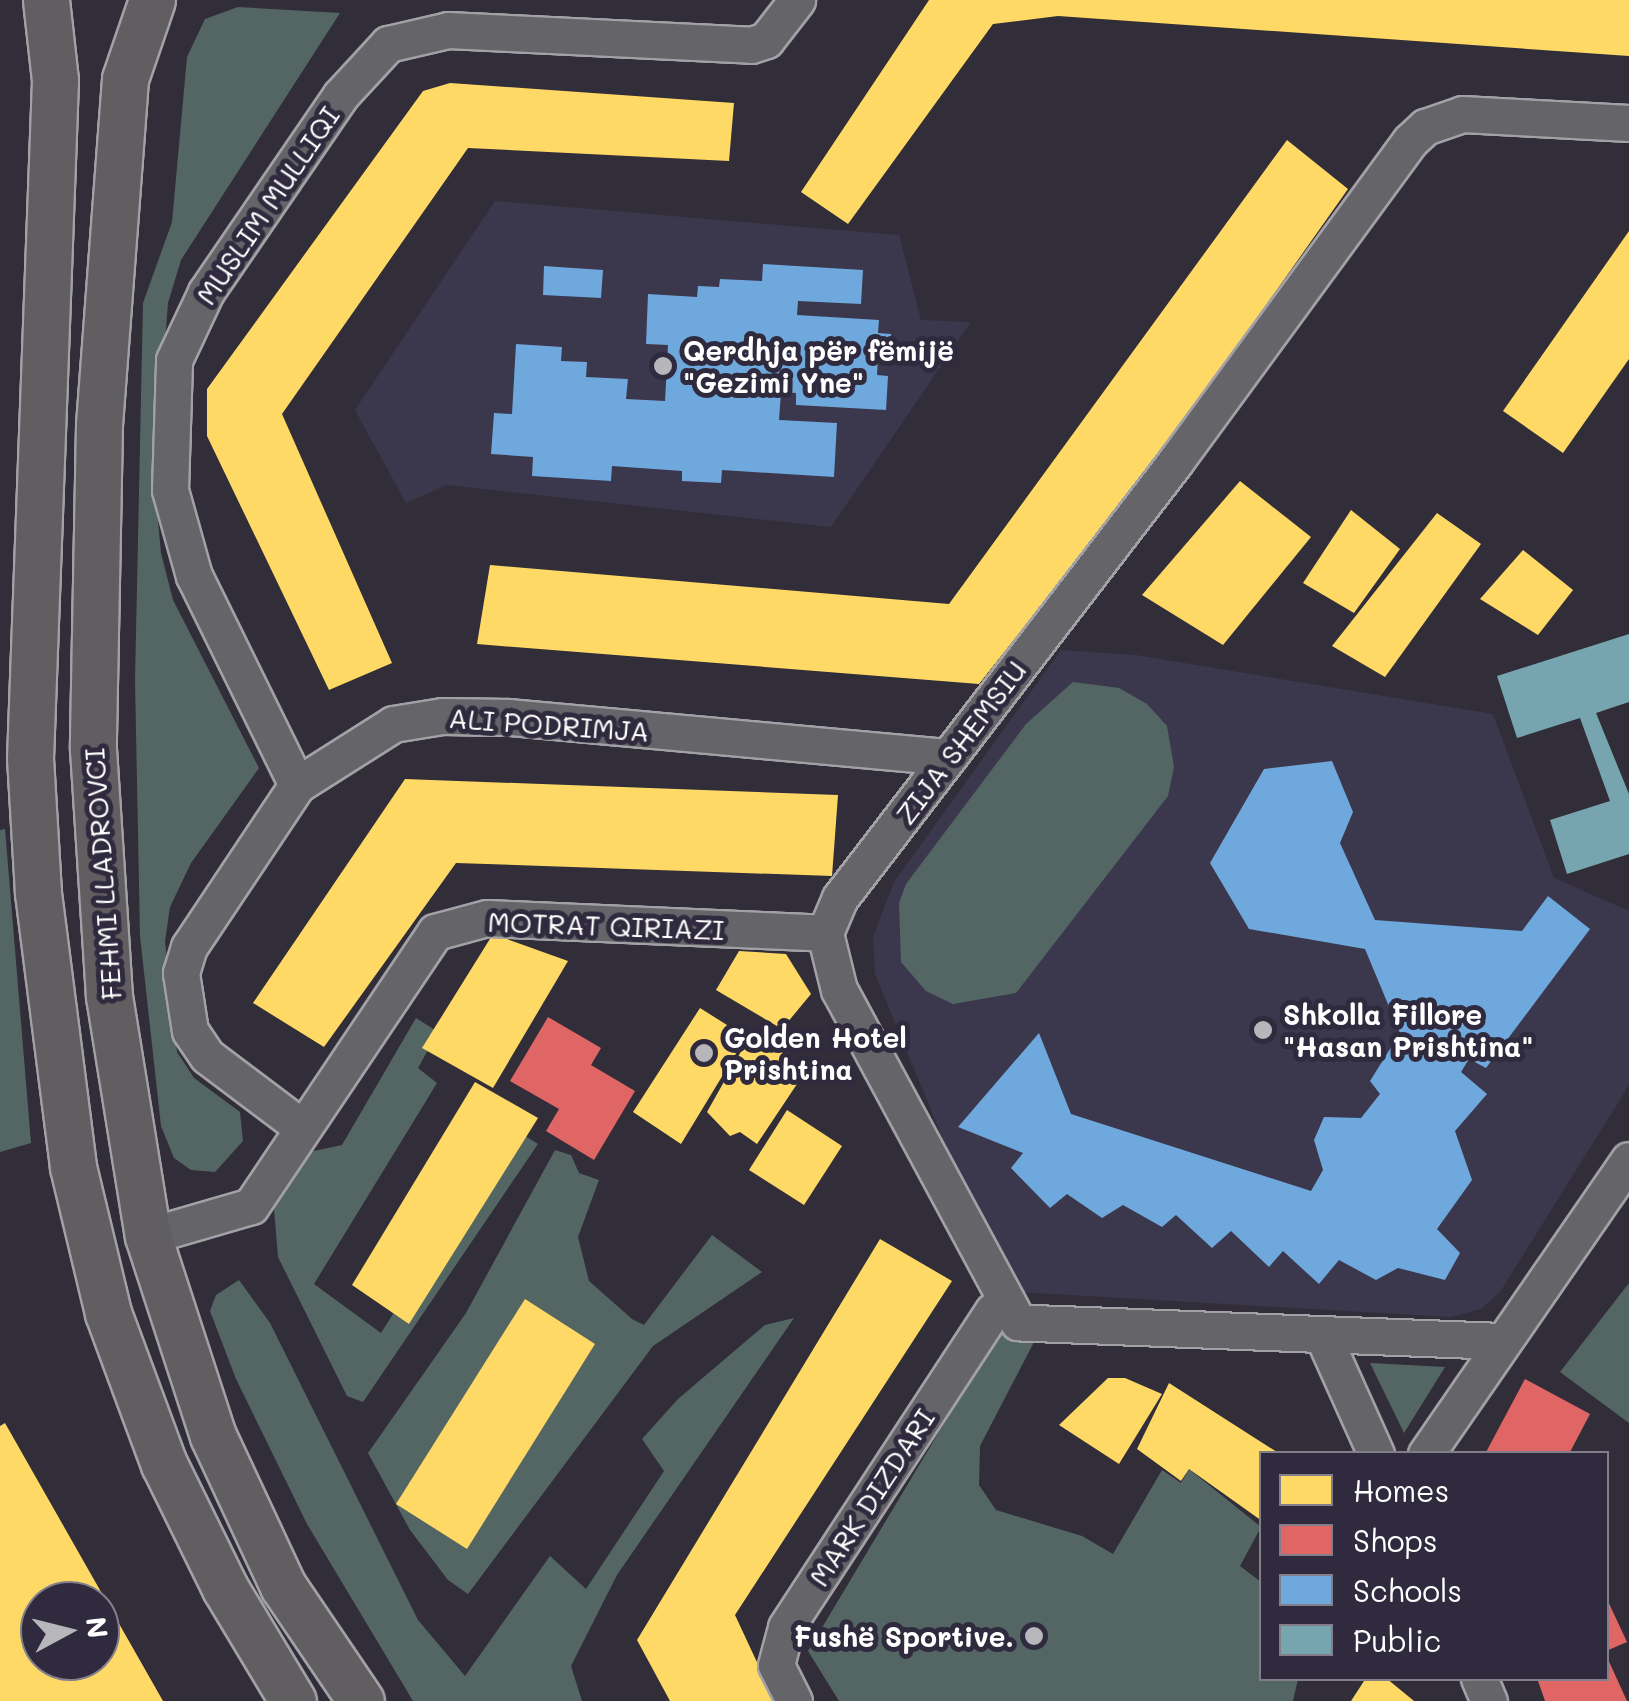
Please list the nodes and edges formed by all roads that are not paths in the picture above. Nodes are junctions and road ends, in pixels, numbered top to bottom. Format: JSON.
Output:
{"nodes":[{"id":1,"x":46,"y":0,"type":"edge"},
{"id":2,"x":152,"y":0,"type":"edge"},
{"id":3,"x":797,"y":0,"type":"edge"},
{"id":4,"x":1629,"y":123,"type":"edge"},
{"id":5,"x":948,"y":757,"type":"junction"},
{"id":6,"x":297,"y":784,"type":"junction"},
{"id":7,"x":825,"y":934,"type":"junction"},
{"id":8,"x":300,"y":1126,"type":"junction"},
{"id":9,"x":1629,"y":1160,"type":"edge"},
{"id":10,"x":148,"y":1236,"type":"junction"},
{"id":11,"x":1005,"y":1306,"type":"junction"},
{"id":12,"x":1323,"y":1336,"type":"junction"},
{"id":13,"x":1502,"y":1341,"type":"junction"},
{"id":14,"x":1375,"y":1451,"type":"edge"},
{"id":15,"x":1428,"y":1451,"type":"edge"},
{"id":16,"x":294,"y":1701,"type":"edge"},
{"id":17,"x":361,"y":1701,"type":"edge"},
{"id":18,"x":794,"y":1701,"type":"edge"}],
"edges":[{"from":1,"to":16,"type":"main road"},
{"from":2,"to":10,"type":"main road","name":"FEHMI LLADROVCI"},
{"from":3,"to":6,"type":"street","name":"MUSLIM MULLIQI"},
{"from":4,"to":5,"type":"street","name":"ZIJA SHEMSIU"},
{"from":5,"to":6,"type":"street","name":"ALI PODRIMJA"},
{"from":5,"to":7,"type":"street","name":"ZIJA SHEMSIU"},
{"from":6,"to":8,"type":"street","name":"ALI PODRIMJA"},
{"from":7,"to":8,"type":"street","name":"MOTRAT QIRIAZI"},
{"from":7,"to":11,"type":"street"},
{"from":8,"to":10,"type":"street","name":"MOTRAT QIRIAZI"},
{"from":9,"to":13,"type":"street"},
{"from":10,"to":17,"type":"main road","name":"FEHMI LLADROVCI"},
{"from":11,"to":12,"type":"street"},
{"from":11,"to":18,"type":"street","name":"MARK DIZDARI"},
{"from":12,"to":13,"type":"street"},
{"from":12,"to":14,"type":"street"},
{"from":13,"to":15,"type":"street"}]}
